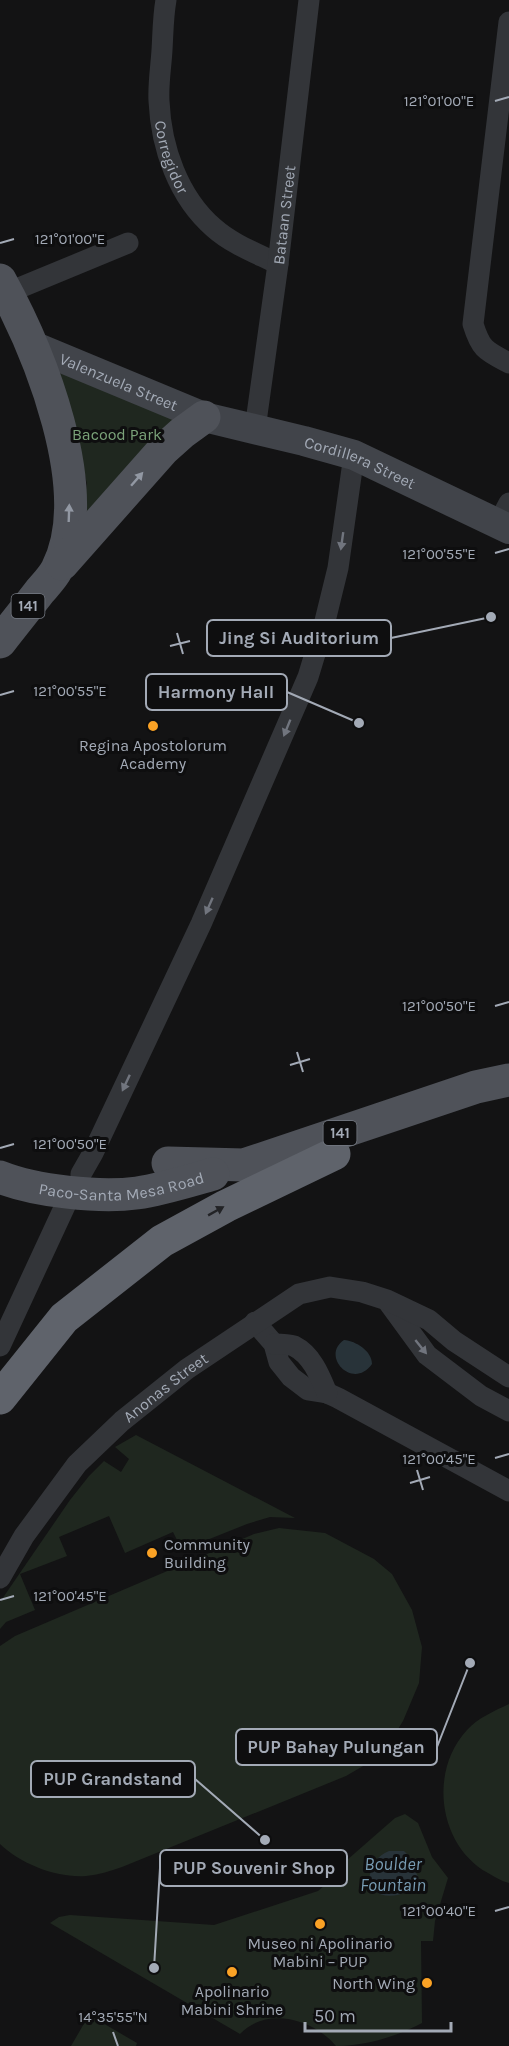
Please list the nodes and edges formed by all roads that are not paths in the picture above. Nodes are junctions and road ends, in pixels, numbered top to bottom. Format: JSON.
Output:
{"nodes":[{"id":1,"x":166,"y":0,"type":"edge"},
{"id":2,"x":309,"y":0,"type":"edge"},
{"id":3,"x":509,"y":22,"type":"edge"},
{"id":4,"x":128,"y":243,"type":"dead end"},
{"id":5,"x":278,"y":264,"type":"junction"},
{"id":6,"x":3,"y":286,"type":"edge"},
{"id":7,"x":33,"y":346,"type":"junction"},
{"id":8,"x":509,"y":363,"type":"edge"},
{"id":9,"x":204,"y":417,"type":"junction"},
{"id":10,"x":255,"y":429,"type":"junction"},
{"id":11,"x":354,"y":455,"type":"junction"},
{"id":12,"x":505,"y":518,"type":"edge"},
{"id":13,"x":57,"y":570,"type":"junction"},
{"id":14,"x":0,"y":642,"type":"edge"},
{"id":15,"x":509,"y":1080,"type":"edge"},
{"id":16,"x":238,"y":1155,"type":"junction"},
{"id":17,"x":0,"y":1159,"type":"edge"},
{"id":18,"x":0,"y":1177,"type":"edge"},
{"id":19,"x":76,"y":1183,"type":"junction"},
{"id":20,"x":387,"y":1300,"type":"junction"},
{"id":21,"x":255,"y":1322,"type":"junction"},
{"id":22,"x":0,"y":1346,"type":"edge"},
{"id":23,"x":0,"y":1364,"type":"edge"},
{"id":24,"x":509,"y":1377,"type":"edge"},
{"id":25,"x":0,"y":1398,"type":"edge"},
{"id":26,"x":509,"y":1411,"type":"edge"},
{"id":27,"x":509,"y":1491,"type":"edge"},
{"id":28,"x":0,"y":1578,"type":"edge"}],
"edges":[{"from":1,"to":5,"type":"street","name":"Corregidor"},
{"from":2,"to":5,"type":"street","name":"Bataan Street"},
{"from":3,"to":8,"type":"street"},
{"from":4,"to":6,"type":"street"},
{"from":5,"to":10,"type":"street","name":"Bataan Street"},
{"from":6,"to":7,"type":"main road","name":"Valenzuela Street","number":"141"},
{"from":7,"to":9,"type":"main road","name":"Valenzuela Street"},
{"from":13,"to":7,"type":"main road","name":"Valenzuela Street","number":"141","one_way":true},
{"from":9,"to":10,"type":"main road","name":"Cordillera Street"},
{"from":13,"to":9,"type":"main road","one_way":true},
{"from":10,"to":11,"type":"main road","name":"Cordillera Street"},
{"from":11,"to":12,"type":"main road","name":"Cordillera Street"},
{"from":11,"to":19,"type":"street","one_way":true},
{"from":13,"to":14,"type":"main road","name":"Valenzuela Street","number":"141"},
{"from":15,"to":16,"type":"main road","name":"Paco-Santa Mesa Road","number":"141"},
{"from":16,"to":19,"type":"main road","name":"Paco-Santa Mesa Road","number":"141"},
{"from":16,"to":19,"type":"main road","name":"Paco-Santa Mesa Road","number":"141"},
{"from":17,"to":19,"type":"main road","name":"Paco-Santa Mesa Road","number":"141"},
{"from":18,"to":19,"type":"main road","name":"Paco-Santa Mesa Road","number":"141"},
{"from":19,"to":22,"type":"street"},
{"from":20,"to":21,"type":"street","name":"Anonas Street"},
{"from":20,"to":24,"type":"street","name":"Anonas Street"},
{"from":20,"to":26,"type":"street","one_way":true},
{"from":21,"to":27,"type":"street"},
{"from":21,"to":28,"type":"street","name":"Anonas Street"},
{"from":25,"to":23,"type":"highway","one_way":true}]}
